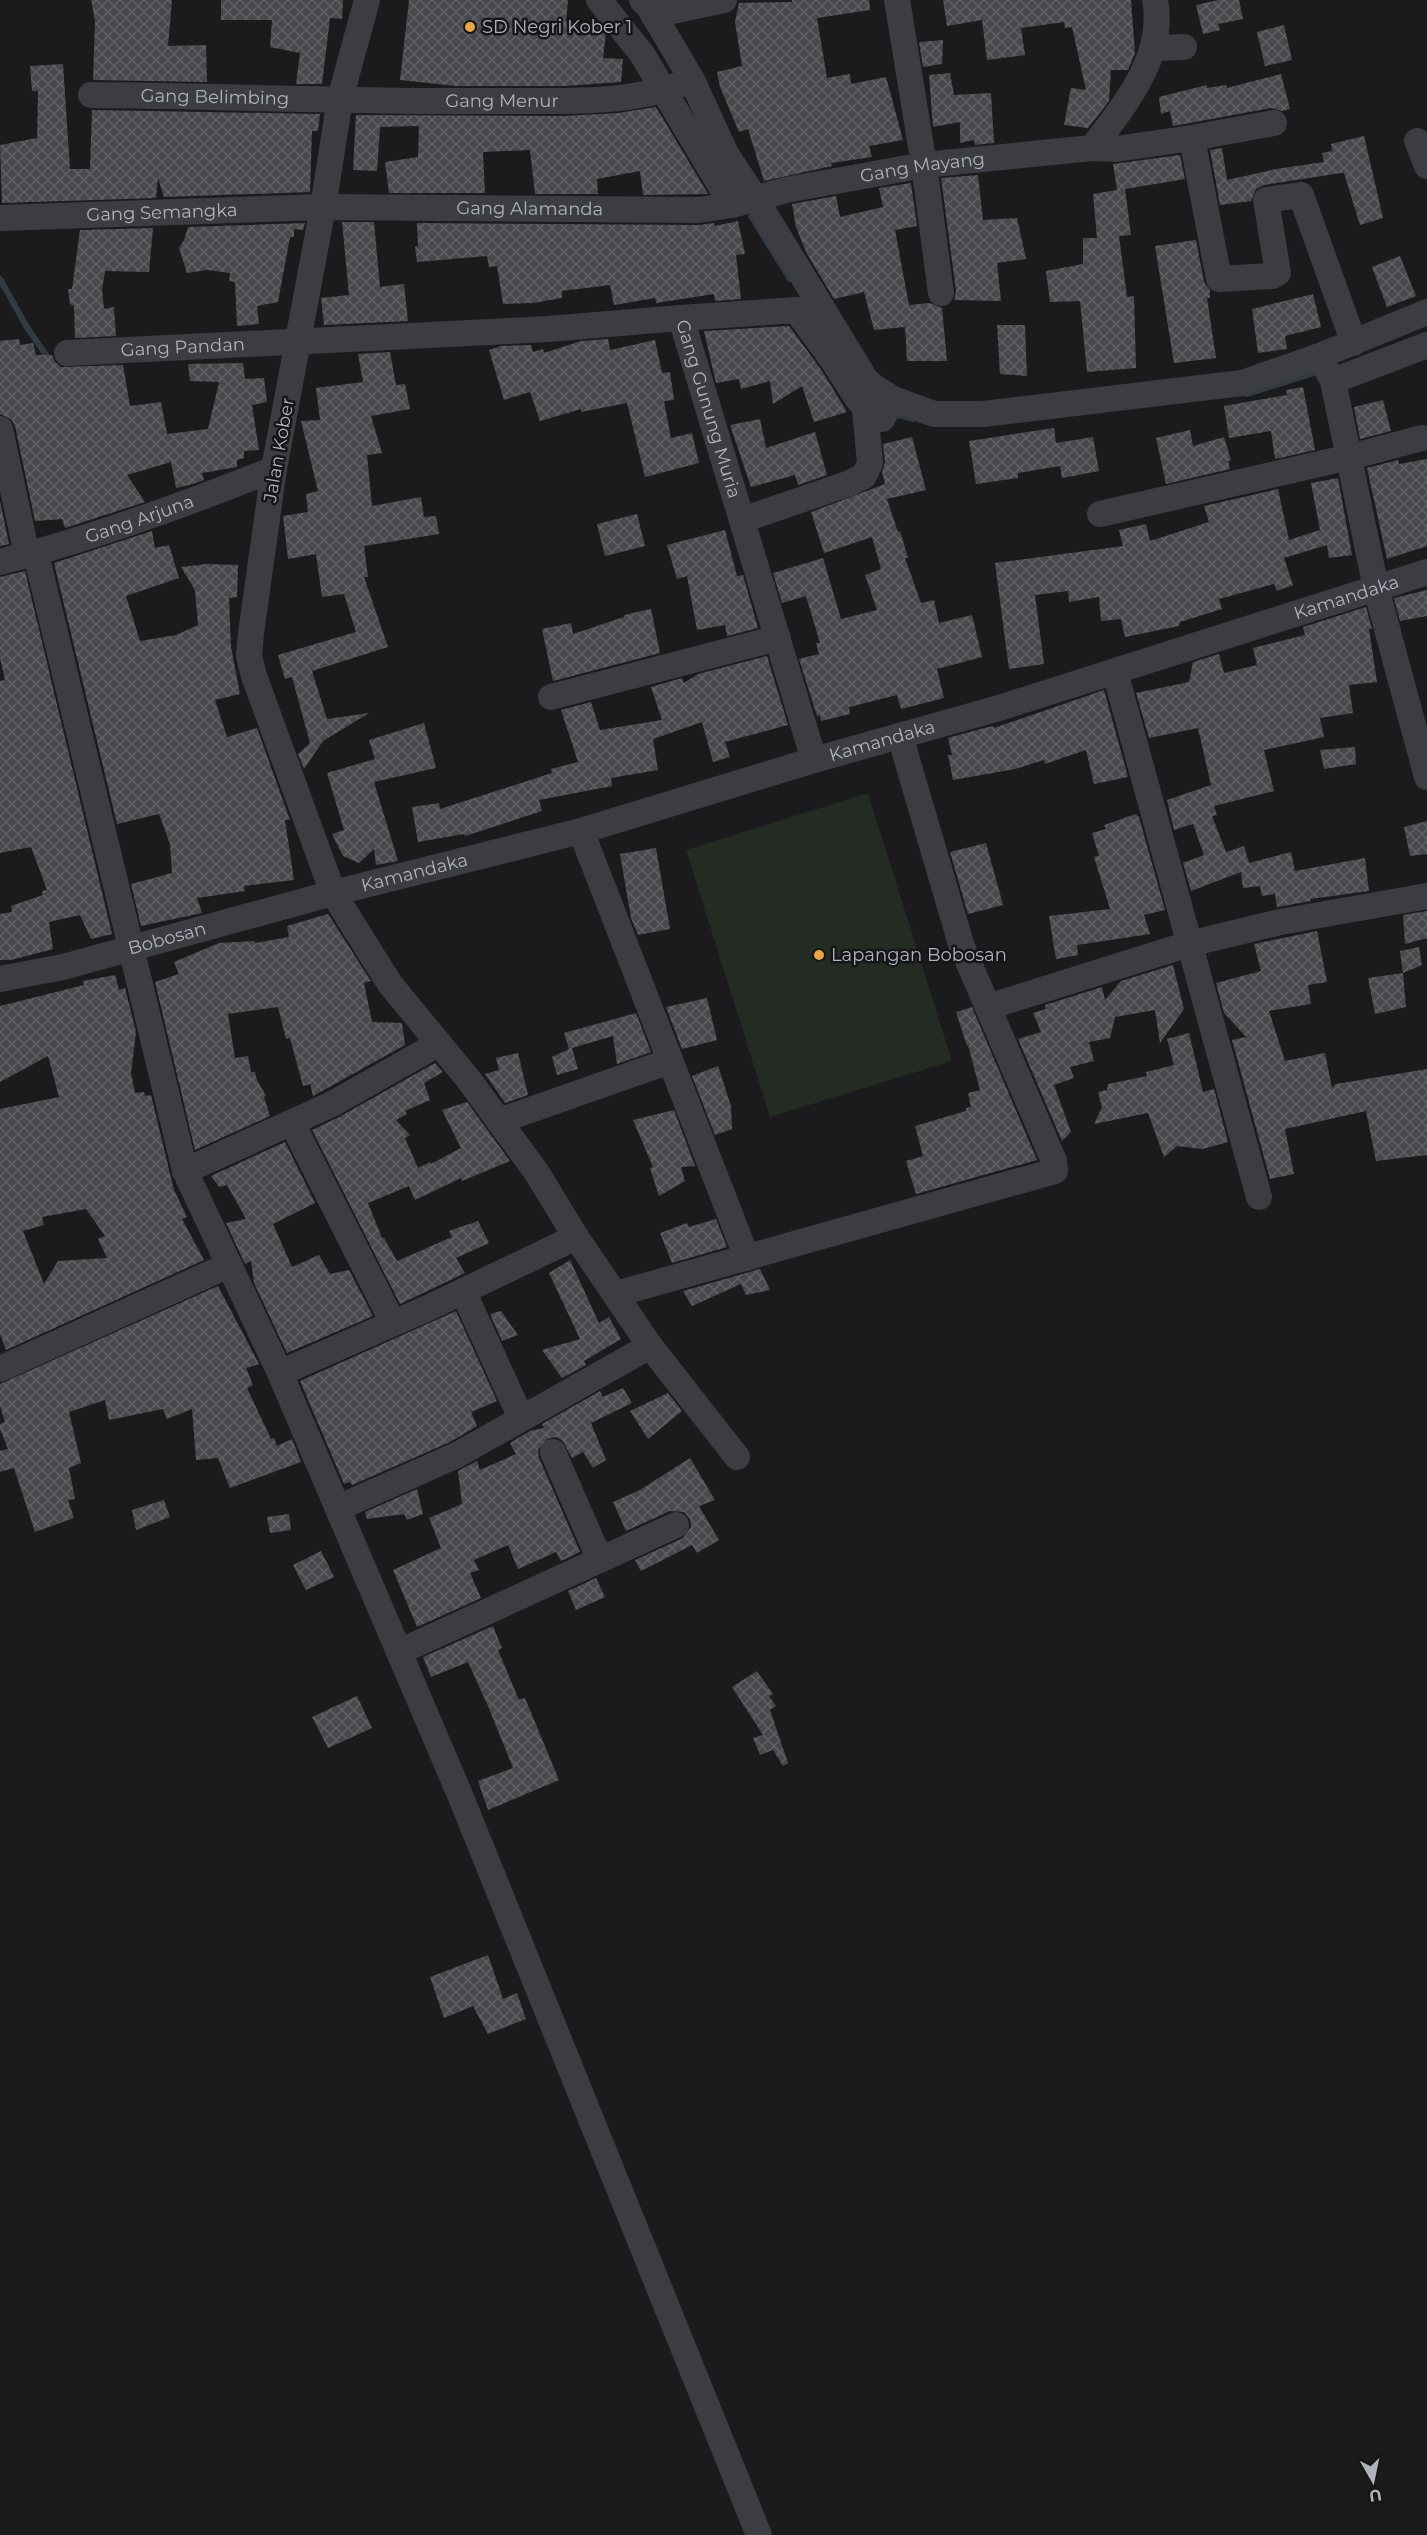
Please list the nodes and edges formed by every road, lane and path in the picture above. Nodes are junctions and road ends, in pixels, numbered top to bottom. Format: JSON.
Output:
{"nodes":[{"id":1,"x":367,"y":0,"type":"edge"},
{"id":2,"x":599,"y":0,"type":"edge"},
{"id":3,"x":724,"y":0,"type":"edge"},
{"id":4,"x":897,"y":0,"type":"edge"},
{"id":5,"x":1155,"y":0,"type":"edge"},
{"id":6,"x":648,"y":7,"type":"edge"},
{"id":7,"x":1184,"y":46,"type":"dead end"},
{"id":8,"x":1155,"y":48,"type":"junction"},
{"id":9,"x":676,"y":87,"type":"junction"},
{"id":10,"x":91,"y":95,"type":"dead end"},
{"id":11,"x":340,"y":99,"type":"junction"},
{"id":12,"x":1274,"y":123,"type":"dead end"},
{"id":13,"x":1192,"y":138,"type":"junction"},
{"id":14,"x":1417,"y":141,"type":"dead end"},
{"id":15,"x":1092,"y":148,"type":"junction"},
{"id":16,"x":924,"y":165,"type":"junction"},
{"id":17,"x":1427,"y":166,"type":"edge"},
{"id":18,"x":743,"y":202,"type":"junction"},
{"id":19,"x":323,"y":207,"type":"junction"},
{"id":20,"x":0,"y":218,"type":"edge"},
{"id":21,"x":941,"y":293,"type":"dead end"},
{"id":22,"x":1427,"y":312,"type":"edge"},
{"id":23,"x":681,"y":318,"type":"junction"},
{"id":24,"x":299,"y":342,"type":"junction"},
{"id":25,"x":1354,"y":343,"type":"junction"},
{"id":26,"x":1427,"y":345,"type":"edge"},
{"id":27,"x":67,"y":353,"type":"dead end"},
{"id":28,"x":1326,"y":369,"type":"junction"},
{"id":29,"x":883,"y":406,"type":"junction"},
{"id":30,"x":0,"y":429,"type":"edge"},
{"id":31,"x":1422,"y":438,"type":"dead end"},
{"id":32,"x":1350,"y":457,"type":"junction"},
{"id":33,"x":274,"y":469,"type":"junction"},
{"id":34,"x":1100,"y":514,"type":"dead end"},
{"id":35,"x":742,"y":520,"type":"junction"},
{"id":36,"x":32,"y":555,"type":"junction"},
{"id":37,"x":0,"y":562,"type":"edge"},
{"id":38,"x":1427,"y":572,"type":"edge"},
{"id":39,"x":1376,"y":588,"type":"junction"},
{"id":40,"x":778,"y":638,"type":"junction"},
{"id":41,"x":1114,"y":672,"type":"junction"},
{"id":42,"x":551,"y":697,"type":"dead end"},
{"id":43,"x":900,"y":736,"type":"junction"},
{"id":44,"x":814,"y":760,"type":"junction"},
{"id":45,"x":1427,"y":777,"type":"edge"},
{"id":46,"x":581,"y":831,"type":"junction"},
{"id":47,"x":333,"y":893,"type":"junction"},
{"id":48,"x":1427,"y":896,"type":"edge"},
{"id":49,"x":1189,"y":944,"type":"junction"},
{"id":50,"x":133,"y":948,"type":"junction"},
{"id":51,"x":0,"y":979,"type":"edge"},
{"id":52,"x":988,"y":1006,"type":"junction"},
{"id":53,"x":438,"y":1044,"type":"junction"},
{"id":54,"x":670,"y":1061,"type":"junction"},
{"id":55,"x":499,"y":1121,"type":"junction"},
{"id":56,"x":292,"y":1123,"type":"junction"},
{"id":57,"x":185,"y":1171,"type":"junction"},
{"id":58,"x":1259,"y":1197,"type":"dead end"},
{"id":59,"x":576,"y":1237,"type":"junction"},
{"id":60,"x":747,"y":1258,"type":"junction"},
{"id":61,"x":229,"y":1265,"type":"junction"},
{"id":62,"x":463,"y":1291,"type":"junction"},
{"id":63,"x":616,"y":1294,"type":"junction"},
{"id":64,"x":393,"y":1323,"type":"junction"},
{"id":65,"x":650,"y":1346,"type":"junction"},
{"id":66,"x":0,"y":1369,"type":"edge"},
{"id":67,"x":280,"y":1374,"type":"junction"},
{"id":68,"x":521,"y":1418,"type":"junction"},
{"id":69,"x":553,"y":1452,"type":"dead end"},
{"id":70,"x":737,"y":1457,"type":"dead end"},
{"id":71,"x":338,"y":1508,"type":"junction"},
{"id":72,"x":676,"y":1525,"type":"dead end"},
{"id":73,"x":600,"y":1560,"type":"junction"},
{"id":74,"x":399,"y":1652,"type":"junction"},
{"id":75,"x":759,"y":2535,"type":"edge"}],
"edges":[{"from":1,"to":11,"type":"street","name":"Jalan Kober"},
{"from":2,"to":9,"type":"street"},
{"from":3,"to":6,"type":"street"},
{"from":4,"to":16,"type":"street"},
{"from":5,"to":8,"type":"street"},
{"from":6,"to":9,"type":"street"},
{"from":7,"to":8,"type":"street"},
{"from":8,"to":15,"type":"street"},
{"from":9,"to":11,"type":"street","name":"Gang Menur"},
{"from":9,"to":18,"type":"street"},
{"from":10,"to":11,"type":"street","name":"Gang Belimbing"},
{"from":11,"to":19,"type":"street","name":"Jalan Kober"},
{"from":12,"to":13,"type":"street","name":"Gang Mayang"},
{"from":13,"to":15,"type":"street","name":"Gang Mayang"},
{"from":13,"to":25,"type":"street"},
{"from":14,"to":17,"type":"street"},
{"from":15,"to":16,"type":"street","name":"Gang Mayang"},
{"from":16,"to":18,"type":"street","name":"Gang Mayang"},
{"from":16,"to":21,"type":"street"},
{"from":18,"to":19,"type":"street","name":"Gang Alamanda"},
{"from":18,"to":29,"type":"street"},
{"from":19,"to":20,"type":"street","name":"Gang Semangka"},
{"from":19,"to":24,"type":"street","name":"Jalan Kober"},
{"from":22,"to":25,"type":"street"},
{"from":23,"to":24,"type":"street","name":"Gang Gunung Muria"},
{"from":23,"to":29,"type":"street"},
{"from":23,"to":35,"type":"street","name":"Gang Gunung Muria"},
{"from":24,"to":27,"type":"street","name":"Gang Pandan"},
{"from":24,"to":33,"type":"street","name":"Jalan Kober"},
{"from":25,"to":28,"type":"street"},
{"from":26,"to":28,"type":"street"},
{"from":28,"to":29,"type":"street"},
{"from":28,"to":32,"type":"street"},
{"from":29,"to":35,"type":"street"},
{"from":30,"to":36,"type":"street"},
{"from":31,"to":32,"type":"street"},
{"from":32,"to":34,"type":"street"},
{"from":32,"to":39,"type":"street"},
{"from":33,"to":36,"type":"street","name":"Gang Arjuna"},
{"from":33,"to":47,"type":"street","name":"Jalan Kober"},
{"from":35,"to":40,"type":"street","name":"Gang Gunung Muria"},
{"from":36,"to":37,"type":"street","name":"Gang Arjuna"},
{"from":36,"to":50,"type":"street"},
{"from":38,"to":39,"type":"street","name":"Kamandaka"},
{"from":39,"to":41,"type":"street","name":"Kamandaka"},
{"from":39,"to":45,"type":"street"},
{"from":40,"to":42,"type":"street"},
{"from":40,"to":44,"type":"street","name":"Gang Gunung Muria"},
{"from":41,"to":43,"type":"street","name":"Kamandaka"},
{"from":41,"to":49,"type":"street"},
{"from":43,"to":44,"type":"street","name":"Kamandaka"},
{"from":43,"to":52,"type":"street"},
{"from":44,"to":46,"type":"street","name":"Kamandaka"},
{"from":46,"to":47,"type":"street","name":"Kamandaka"},
{"from":46,"to":54,"type":"street"},
{"from":47,"to":50,"type":"street","name":"Bobosan"},
{"from":47,"to":53,"type":"street","name":"Jalan Kober"},
{"from":48,"to":49,"type":"street"},
{"from":49,"to":52,"type":"street"},
{"from":49,"to":58,"type":"street"},
{"from":50,"to":51,"type":"street","name":"Bobosan"},
{"from":50,"to":57,"type":"street"},
{"from":52,"to":60,"type":"street"},
{"from":53,"to":55,"type":"street","name":"Jalan Kober"},
{"from":53,"to":56,"type":"street"},
{"from":54,"to":55,"type":"street"},
{"from":54,"to":60,"type":"street"},
{"from":55,"to":59,"type":"street","name":"Jalan Kober"},
{"from":56,"to":57,"type":"street"},
{"from":56,"to":64,"type":"street"},
{"from":57,"to":61,"type":"street"},
{"from":59,"to":62,"type":"street"},
{"from":59,"to":63,"type":"street","name":"Jalan Kober"},
{"from":60,"to":63,"type":"street"},
{"from":61,"to":66,"type":"street"},
{"from":61,"to":67,"type":"street"},
{"from":62,"to":64,"type":"street"},
{"from":62,"to":68,"type":"street"},
{"from":63,"to":65,"type":"street","name":"Jalan Kober"},
{"from":64,"to":67,"type":"street"},
{"from":65,"to":68,"type":"street"},
{"from":65,"to":70,"type":"street","name":"Jalan Kober"},
{"from":67,"to":71,"type":"street"},
{"from":68,"to":71,"type":"street"},
{"from":69,"to":73,"type":"street"},
{"from":71,"to":74,"type":"street"},
{"from":72,"to":73,"type":"street"},
{"from":73,"to":74,"type":"street"},
{"from":74,"to":75,"type":"street"}]}
